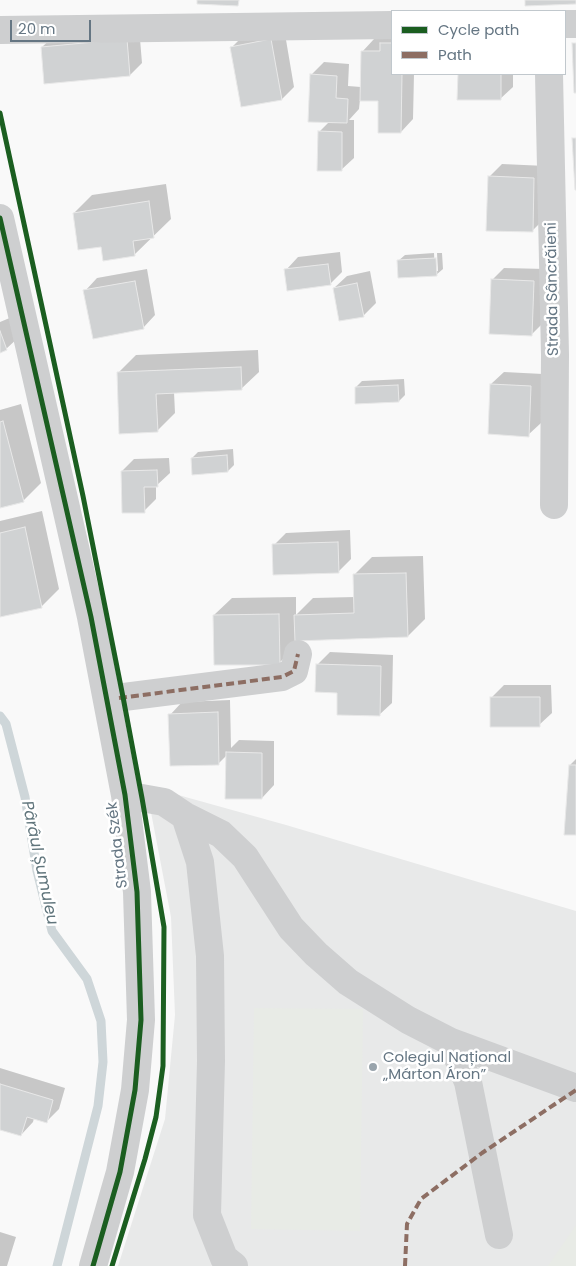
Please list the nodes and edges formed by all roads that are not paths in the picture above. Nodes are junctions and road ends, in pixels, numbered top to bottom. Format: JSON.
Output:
{"nodes":[{"id":1,"x":391,"y":25,"type":"edge"},
{"id":2,"x":0,"y":30,"type":"edge"},
{"id":3,"x":549,"y":75,"type":"edge"},
{"id":4,"x":0,"y":218,"type":"edge"},
{"id":5,"x":565,"y":355,"type":"edge"},
{"id":6,"x":554,"y":504,"type":"dead end"},
{"id":7,"x":298,"y":654,"type":"dead end"},
{"id":8,"x":108,"y":699,"type":"junction"},
{"id":9,"x":125,"y":795,"type":"junction"},
{"id":10,"x":186,"y":816,"type":"junction"},
{"id":11,"x":451,"y":1042,"type":"junction"},
{"id":12,"x":576,"y":1088,"type":"edge"},
{"id":13,"x":499,"y":1235,"type":"dead end"},
{"id":14,"x":93,"y":1266,"type":"edge"},
{"id":15,"x":234,"y":1266,"type":"edge"}],
"edges":[{"from":1,"to":2,"type":"street"},
{"from":3,"to":5,"type":"street","name":"Strada Sâncrăieni"},
{"from":4,"to":8,"type":"street","name":"Strada Szék"},
{"from":5,"to":6,"type":"street","name":"Strada Sâncrăieni"},
{"from":7,"to":8,"type":"street"},
{"from":8,"to":9,"type":"street","name":"Strada Szék"},
{"from":9,"to":10,"type":"street"},
{"from":9,"to":14,"type":"street","name":"Strada Szék"},
{"from":10,"to":11,"type":"street"},
{"from":10,"to":15,"type":"street"},
{"from":11,"to":12,"type":"street"},
{"from":11,"to":13,"type":"street"}]}
